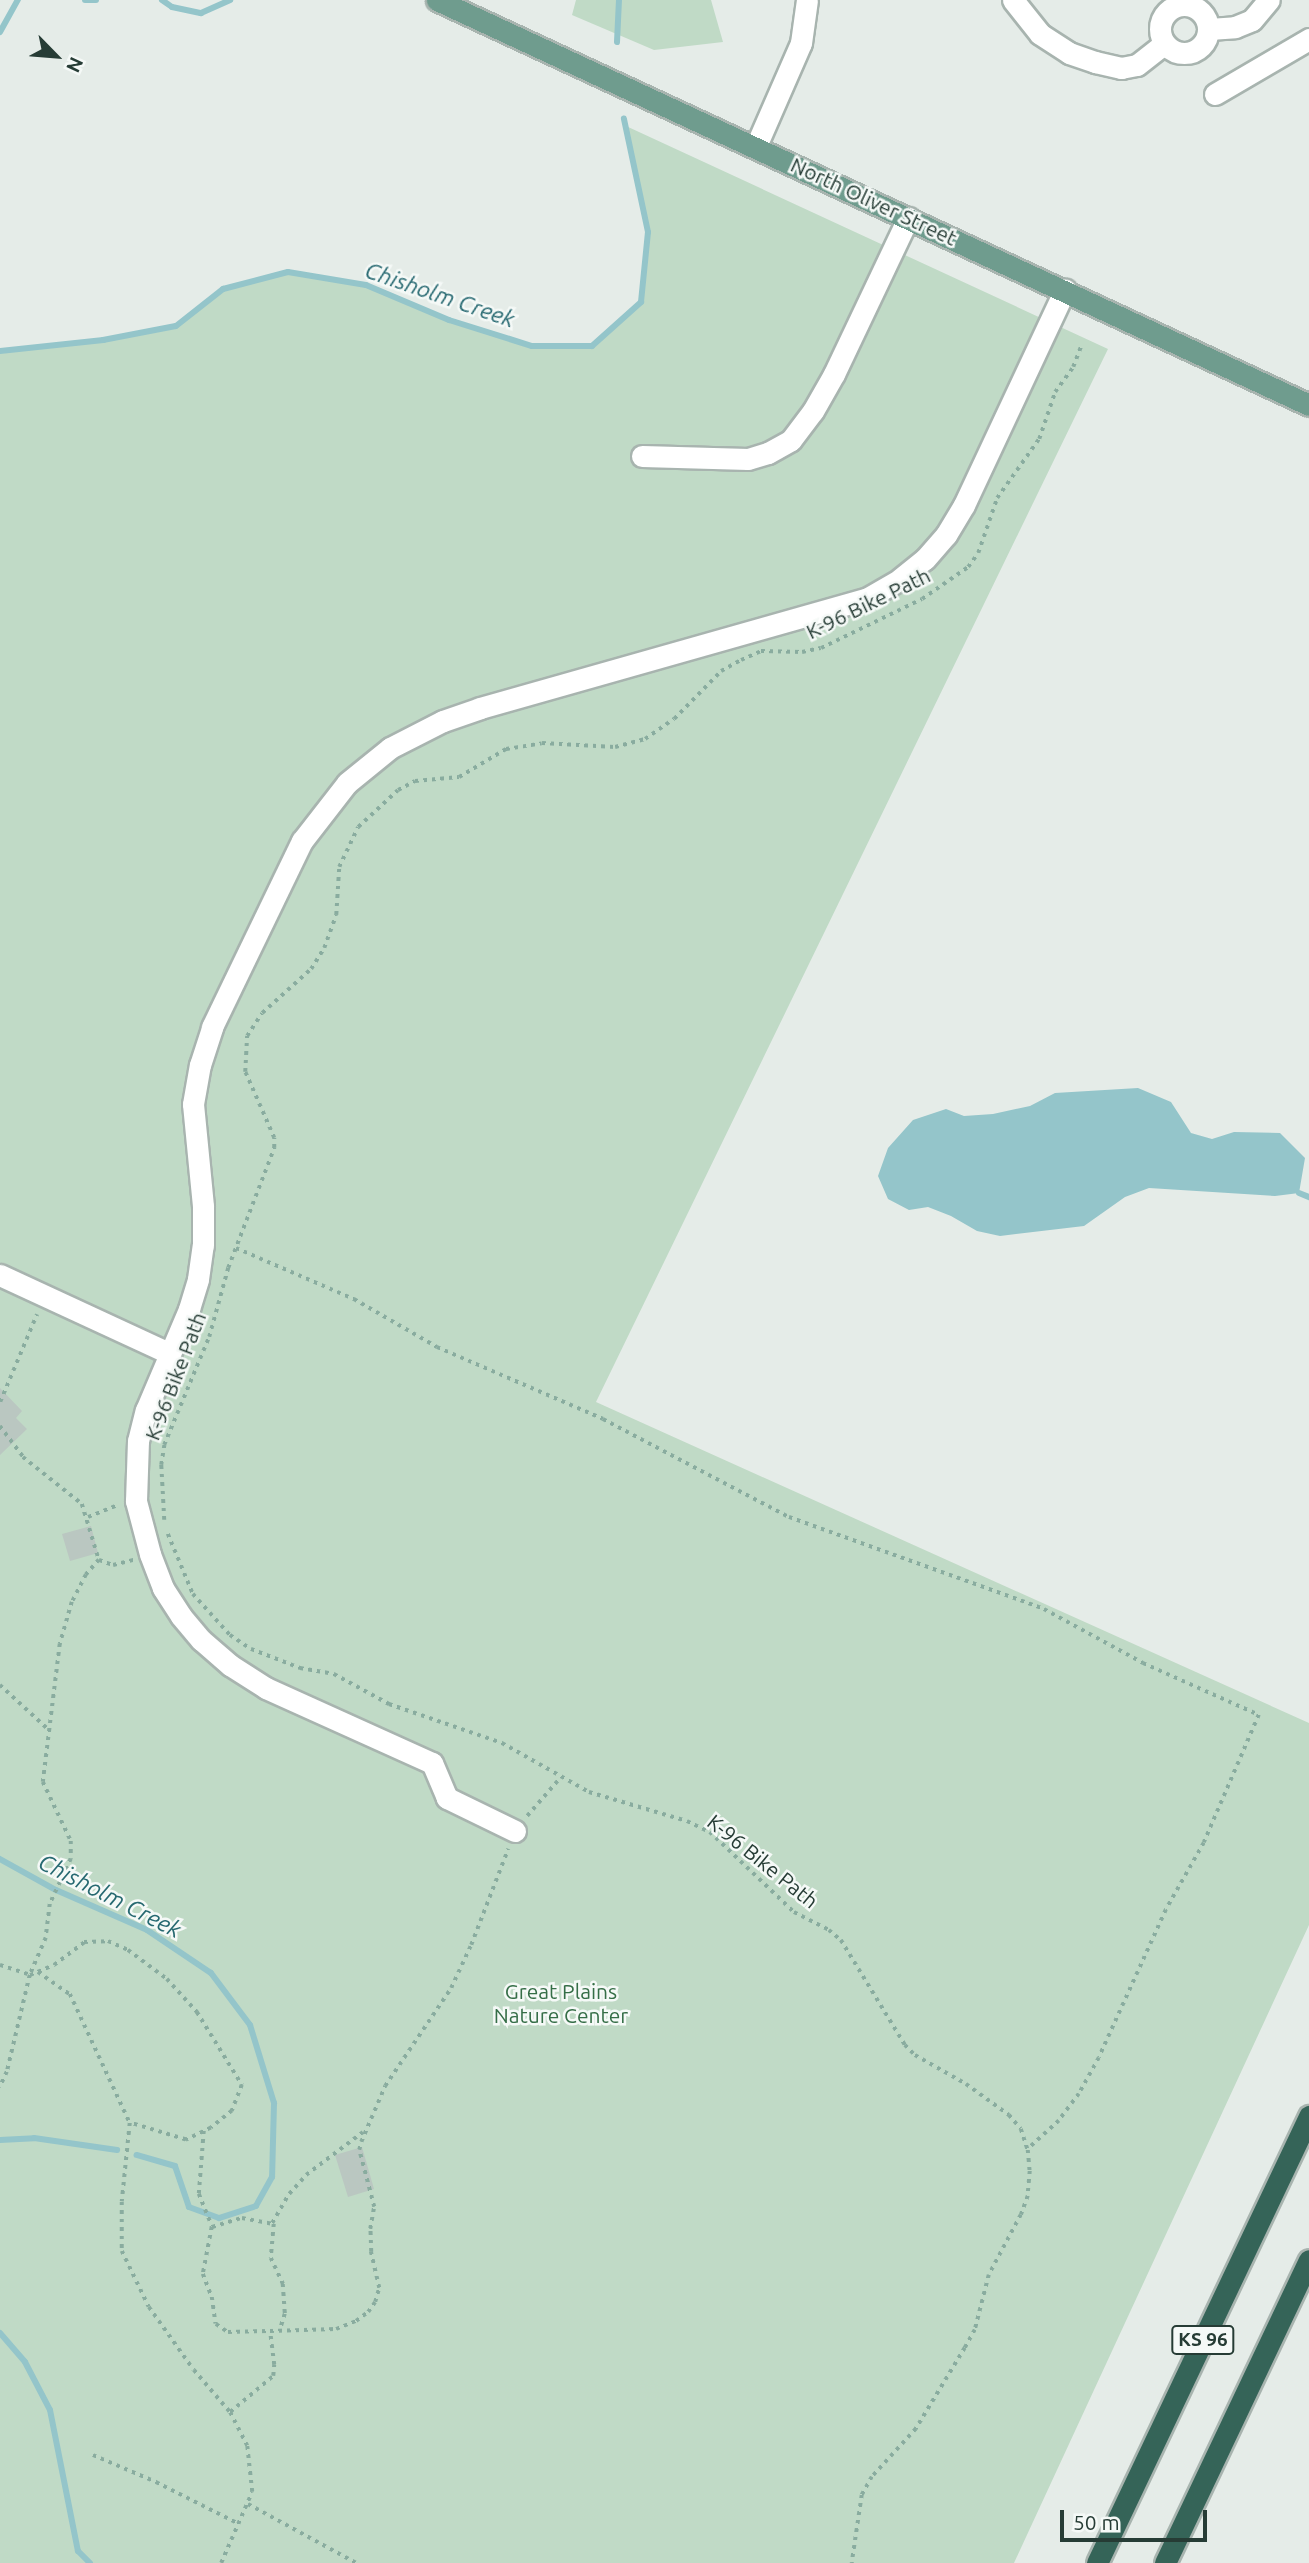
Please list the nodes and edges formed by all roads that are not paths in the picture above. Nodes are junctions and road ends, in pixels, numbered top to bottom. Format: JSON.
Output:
{"nodes":[{"id":1,"x":437,"y":0,"type":"edge"},
{"id":2,"x":807,"y":0,"type":"edge"},
{"id":3,"x":1013,"y":0,"type":"edge"},
{"id":4,"x":1269,"y":0,"type":"edge"},
{"id":5,"x":1209,"y":29,"type":"junction"},
{"id":6,"x":1309,"y":39,"type":"edge"},
{"id":7,"x":1164,"y":44,"type":"junction"},
{"id":8,"x":1215,"y":94,"type":"dead end"},
{"id":9,"x":756,"y":146,"type":"junction"},
{"id":10,"x":908,"y":218,"type":"junction"},
{"id":11,"x":1065,"y":289,"type":"junction"},
{"id":12,"x":1309,"y":405,"type":"edge"},
{"id":13,"x":642,"y":456,"type":"dead end"},
{"id":14,"x":0,"y":1275,"type":"edge"},
{"id":15,"x":169,"y":1353,"type":"junction"},
{"id":16,"x":515,"y":1831,"type":"road end"},
{"id":17,"x":1309,"y":2116,"type":"edge"},
{"id":18,"x":1309,"y":2260,"type":"edge"},
{"id":19,"x":1097,"y":2563,"type":"edge"},
{"id":20,"x":1165,"y":2563,"type":"edge"}],
"edges":[{"from":1,"to":9,"type":"main road","name":"North Oliver Street"},
{"from":2,"to":9,"type":"street"},
{"from":3,"to":7,"type":"street"},
{"from":4,"to":5,"type":"street"},
{"from":5,"to":7,"type":"street"},
{"from":5,"to":7,"type":"street"},
{"from":6,"to":8,"type":"street"},
{"from":9,"to":10,"type":"main road","name":"North Oliver Street"},
{"from":10,"to":11,"type":"main road","name":"North Oliver Street"},
{"from":10,"to":13,"type":"street"},
{"from":11,"to":12,"type":"main road","name":"North Oliver Street"},
{"from":11,"to":15,"type":"street"},
{"from":14,"to":15,"type":"street"},
{"from":15,"to":16,"type":"street"},
{"from":17,"to":19,"type":"highway","number":"KS 96"},
{"from":18,"to":20,"type":"highway","number":"KS 96"}]}
